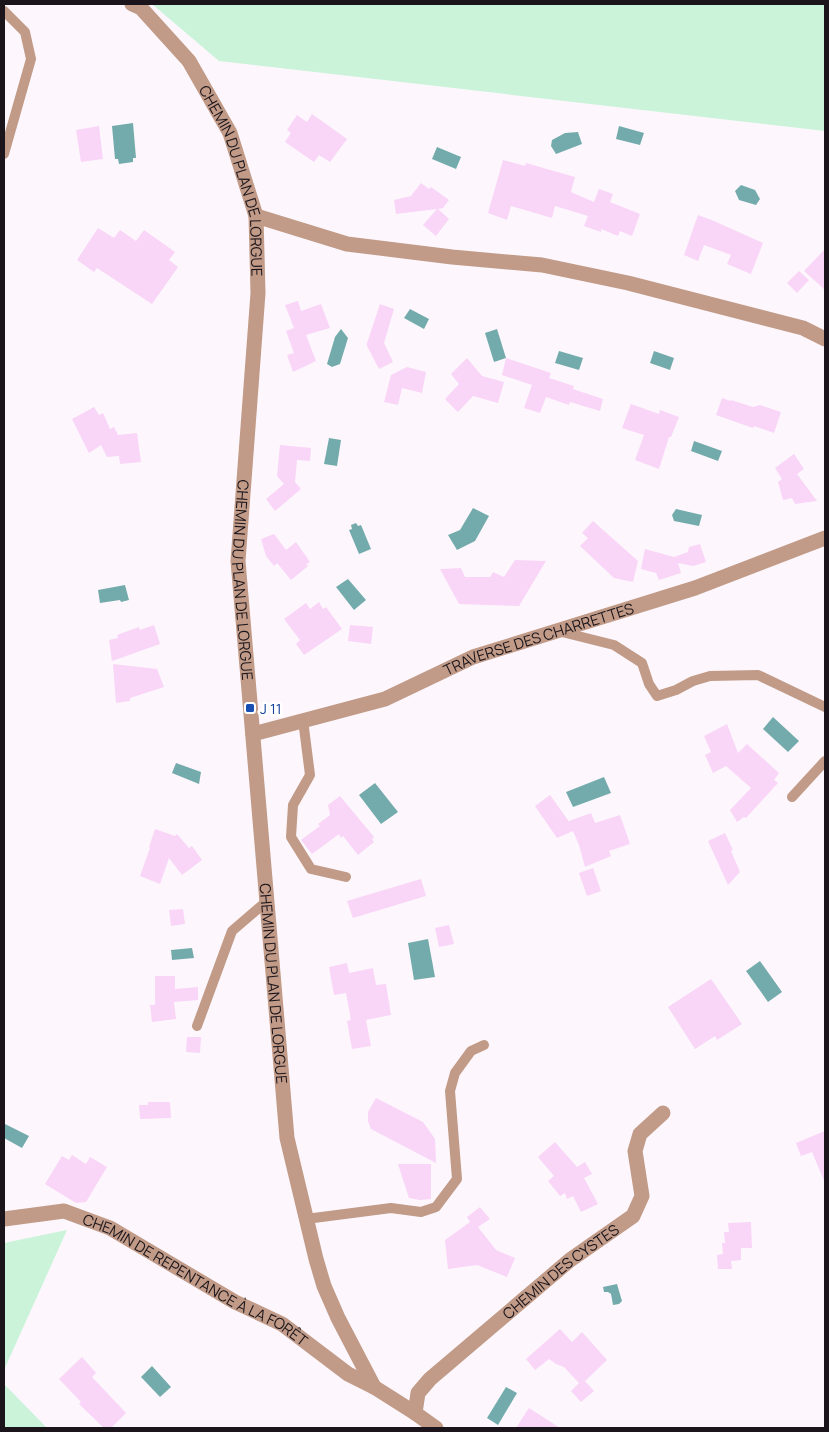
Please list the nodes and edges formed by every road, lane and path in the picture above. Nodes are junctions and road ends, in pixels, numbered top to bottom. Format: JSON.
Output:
{"nodes":[{"id":1,"x":132,"y":4,"type":"edge"},
{"id":2,"x":4,"y":11,"type":"edge"},
{"id":3,"x":4,"y":154,"type":"edge"},
{"id":4,"x":256,"y":216,"type":"junction"},
{"id":5,"x":825,"y":339,"type":"edge"},
{"id":6,"x":825,"y":538,"type":"edge"},
{"id":7,"x":557,"y":631,"type":"junction"},
{"id":8,"x":825,"y":707,"type":"edge"},
{"id":9,"x":303,"y":720,"type":"junction"},
{"id":10,"x":253,"y":734,"type":"junction"},
{"id":11,"x":825,"y":761,"type":"edge"},
{"id":12,"x":792,"y":797,"type":"dead end"},
{"id":13,"x":346,"y":878,"type":"dead end"},
{"id":14,"x":267,"y":901,"type":"junction"},
{"id":15,"x":197,"y":1026,"type":"dead end"},
{"id":16,"x":484,"y":1045,"type":"dead end"},
{"id":17,"x":663,"y":1113,"type":"dead end"},
{"id":18,"x":4,"y":1219,"type":"edge"},
{"id":19,"x":306,"y":1219,"type":"junction"},
{"id":20,"x":374,"y":1387,"type":"junction"},
{"id":21,"x":415,"y":1413,"type":"junction"},
{"id":22,"x":436,"y":1428,"type":"edge"}],
"edges":[{"from":1,"to":4,"type":"street","name":"CHEMIN DU PLAN DE LORGUE"},
{"from":2,"to":3,"type":"lane"},
{"from":4,"to":5,"type":"street"},
{"from":4,"to":10,"type":"street","name":"CHEMIN DU PLAN DE LORGUE"},
{"from":6,"to":7,"type":"street","name":"TRAVERSE DES CHARRETTES"},
{"from":7,"to":8,"type":"lane"},
{"from":7,"to":9,"type":"street","name":"TRAVERSE DES CHARRETTES"},
{"from":9,"to":10,"type":"street","name":"TRAVERSE DES CHARRETTES"},
{"from":9,"to":13,"type":"lane"},
{"from":10,"to":14,"type":"street","name":"CHEMIN DU PLAN DE LORGUE"},
{"from":11,"to":12,"type":"lane"},
{"from":14,"to":15,"type":"lane"},
{"from":14,"to":19,"type":"street","name":"CHEMIN DU PLAN DE LORGUE"},
{"from":16,"to":19,"type":"lane"},
{"from":17,"to":21,"type":"street","name":"CHEMIN DES CYSTES"},
{"from":18,"to":20,"type":"street","name":"CHEMIN DE REPENTANCE À LA FORÊT"},
{"from":19,"to":20,"type":"street","name":"CHEMIN DU PLAN DE LORGUE"},
{"from":20,"to":21,"type":"street","name":"CHEMIN DE REPENTANCE À LA FORÊT"},
{"from":21,"to":22,"type":"street","name":"CHEMIN DE REPENTANCE À LA FORÊT"}]}
